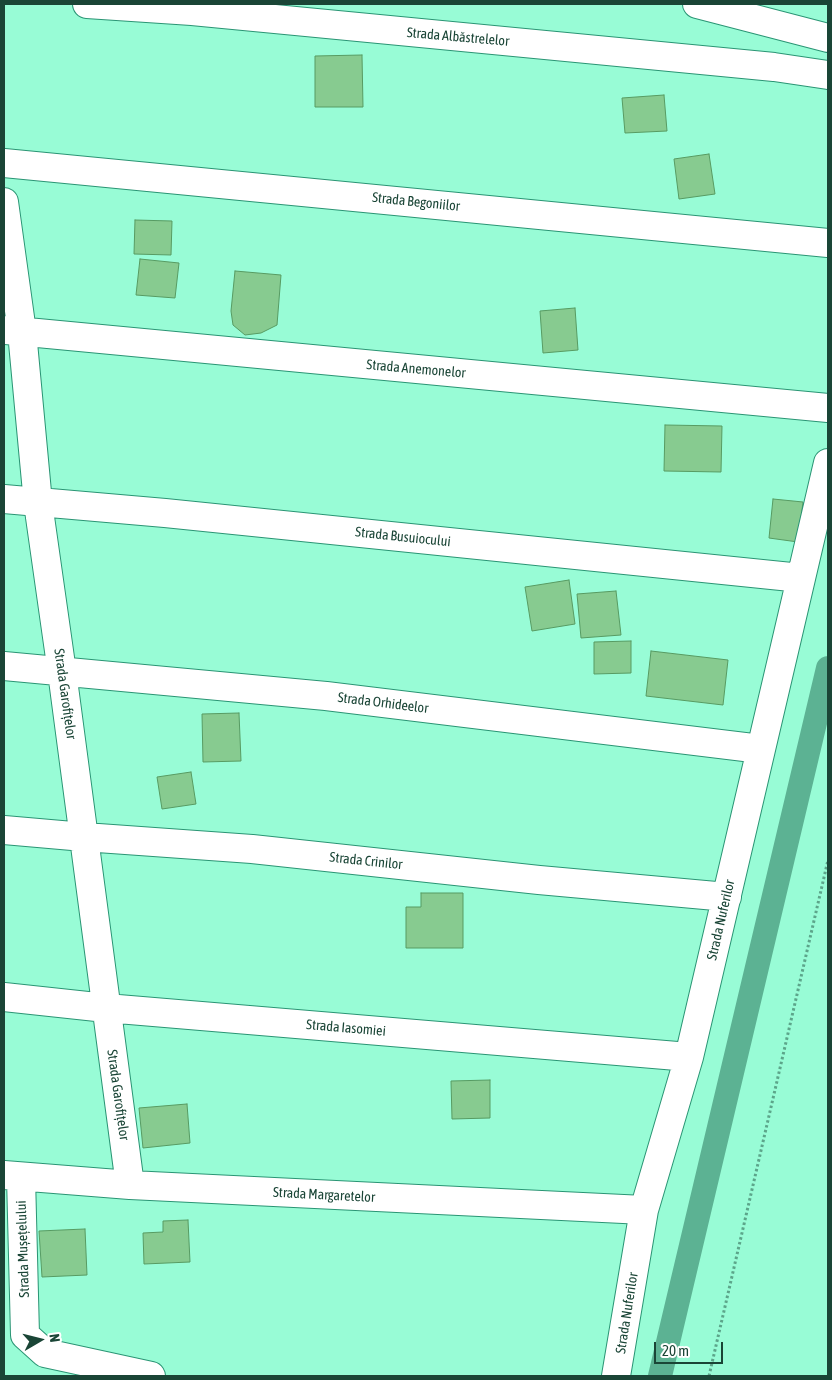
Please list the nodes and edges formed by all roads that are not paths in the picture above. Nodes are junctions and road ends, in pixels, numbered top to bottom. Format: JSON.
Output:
{"nodes":[{"id":1,"x":87,"y":4,"type":"edge"},
{"id":2,"x":697,"y":4,"type":"edge"},
{"id":3,"x":828,"y":38,"type":"edge"},
{"id":4,"x":828,"y":75,"type":"edge"},
{"id":5,"x":4,"y":163,"type":"edge"},
{"id":6,"x":4,"y":202,"type":"edge"},
{"id":7,"x":828,"y":243,"type":"edge"},
{"id":8,"x":13,"y":331,"type":"edge"},
{"id":9,"x":828,"y":408,"type":"edge"},
{"id":10,"x":828,"y":463,"type":"edge"},
{"id":11,"x":4,"y":499,"type":"edge"},
{"id":12,"x":38,"y":503,"type":"junction"},
{"id":13,"x":801,"y":578,"type":"junction"},
{"id":14,"x":4,"y":666,"type":"edge"},
{"id":15,"x":62,"y":672,"type":"junction"},
{"id":16,"x":761,"y":749,"type":"junction"},
{"id":17,"x":4,"y":830,"type":"edge"},
{"id":18,"x":84,"y":837,"type":"junction"},
{"id":19,"x":727,"y":897,"type":"junction"},
{"id":20,"x":4,"y":997,"type":"edge"},
{"id":21,"x":106,"y":1008,"type":"junction"},
{"id":22,"x":689,"y":1057,"type":"junction"},
{"id":23,"x":12,"y":1176,"type":"edge"},
{"id":24,"x":130,"y":1185,"type":"junction"},
{"id":25,"x":644,"y":1210,"type":"junction"},
{"id":26,"x":151,"y":1376,"type":"edge"},
{"id":27,"x":616,"y":1376,"type":"edge"}],
"edges":[{"from":1,"to":4,"type":"street","name":"Strada Albăstrelelor"},
{"from":2,"to":3,"type":"street"},
{"from":5,"to":7,"type":"street","name":"Strada Begoniilor"},
{"from":6,"to":8,"type":"street","name":"Strada Garofițelor"},
{"from":8,"to":9,"type":"street","name":"Strada Anemonelor"},
{"from":8,"to":12,"type":"street","name":"Strada Garofițelor"},
{"from":10,"to":13,"type":"street","name":"Strada Nuferilor"},
{"from":11,"to":12,"type":"street","name":"Strada Busuiocului"},
{"from":12,"to":13,"type":"street","name":"Strada Busuiocului"},
{"from":12,"to":15,"type":"street","name":"Strada Garofițelor"},
{"from":13,"to":16,"type":"street","name":"Strada Nuferilor"},
{"from":14,"to":15,"type":"street","name":"Strada Orhideelor"},
{"from":15,"to":16,"type":"street","name":"Strada Orhideelor"},
{"from":15,"to":18,"type":"street","name":"Strada Garofițelor"},
{"from":16,"to":19,"type":"street","name":"Strada Nuferilor"},
{"from":17,"to":18,"type":"street","name":"Strada Crinilor"},
{"from":18,"to":19,"type":"street","name":"Strada Crinilor"},
{"from":18,"to":21,"type":"street","name":"Strada Garofițelor"},
{"from":19,"to":22,"type":"street","name":"Strada Nuferilor"},
{"from":20,"to":21,"type":"street","name":"Strada Iasomiei"},
{"from":21,"to":22,"type":"street","name":"Strada Iasomiei"},
{"from":21,"to":24,"type":"street","name":"Strada Garofițelor"},
{"from":22,"to":25,"type":"street","name":"Strada Nuferilor"},
{"from":23,"to":24,"type":"street","name":"Strada Margaretelor"},
{"from":23,"to":26,"type":"street","name":"Strada Mușețelului"},
{"from":24,"to":25,"type":"street","name":"Strada Margaretelor"},
{"from":25,"to":27,"type":"street","name":"Strada Nuferilor"}]}
